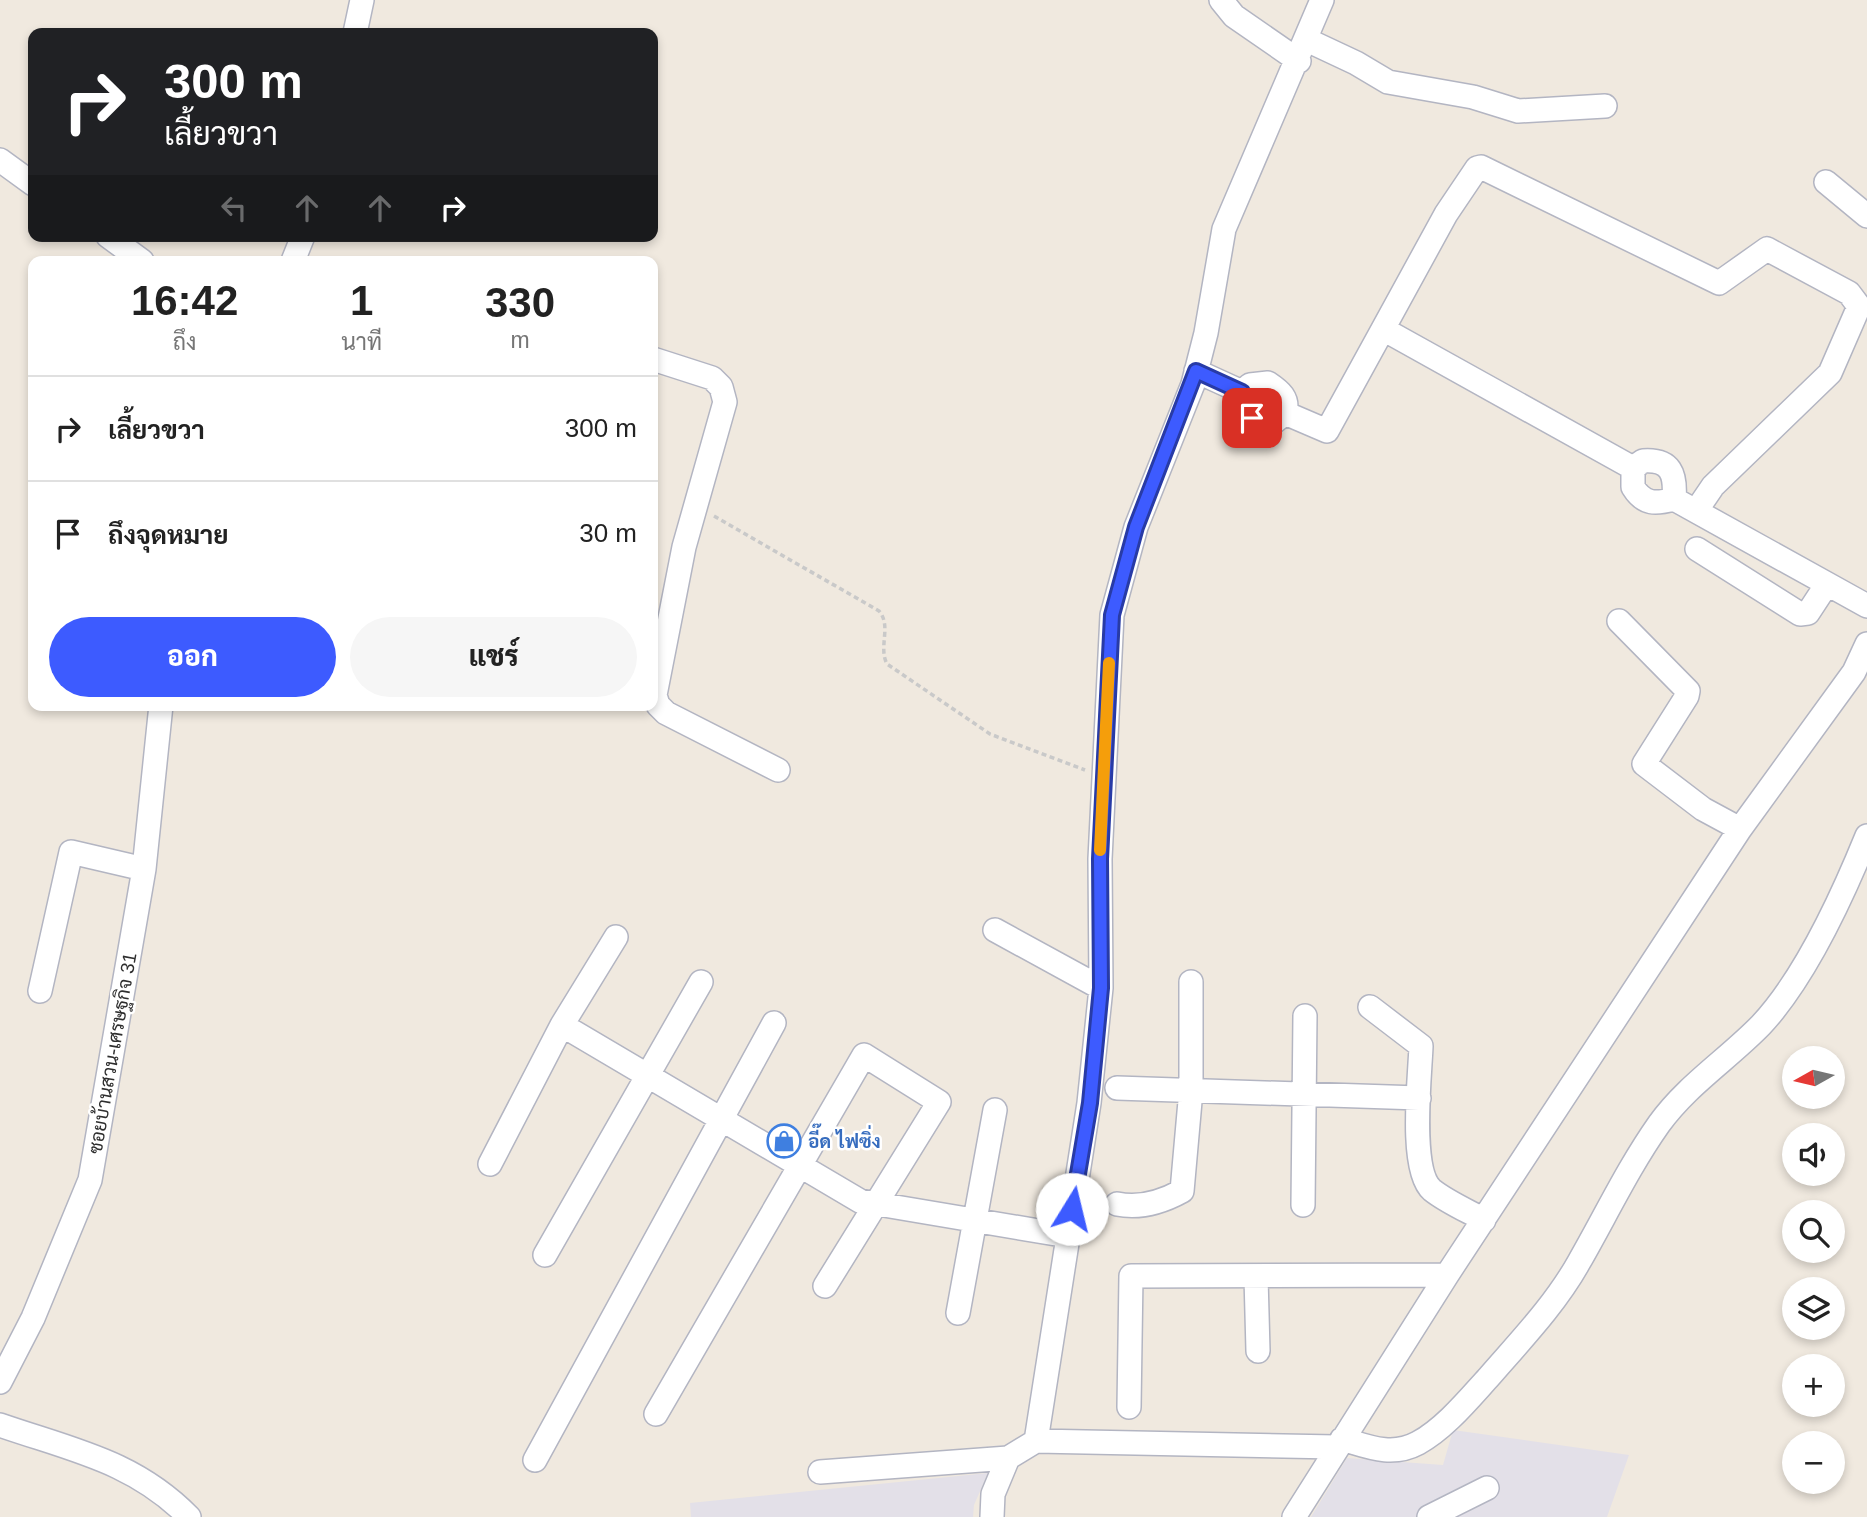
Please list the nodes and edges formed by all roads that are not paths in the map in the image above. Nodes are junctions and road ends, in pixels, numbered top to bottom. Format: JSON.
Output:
{"nodes":[{"id":1,"x":362,"y":0,"type":"edge"},
{"id":2,"x":1221,"y":0,"type":"edge"},
{"id":3,"x":1322,"y":0,"type":"edge"},
{"id":4,"x":356,"y":28,"type":"edge"},
{"id":5,"x":1303,"y":50,"type":"junction"},
{"id":6,"x":1605,"y":106,"type":"dead end"},
{"id":7,"x":0,"y":160,"type":"edge"},
{"id":8,"x":28,"y":180,"type":"edge"},
{"id":9,"x":1826,"y":182,"type":"dead end"},
{"id":10,"x":1867,"y":216,"type":"edge"},
{"id":11,"x":116,"y":242,"type":"edge"},
{"id":12,"x":135,"y":256,"type":"edge"},
{"id":13,"x":1383,"y":329,"type":"junction"},
{"id":14,"x":658,"y":361,"type":"edge"},
{"id":15,"x":1196,"y":371,"type":"junction"},
{"id":16,"x":1633,"y":468,"type":"junction"},
{"id":17,"x":1674,"y":499,"type":"junction"},
{"id":18,"x":1696,"y":511,"type":"junction"},
{"id":19,"x":1697,"y":549,"type":"dead end"},
{"id":20,"x":1827,"y":584,"type":"junction"},
{"id":21,"x":1867,"y":606,"type":"edge"},
{"id":22,"x":1619,"y":621,"type":"dead end"},
{"id":23,"x":1867,"y":644,"type":"edge"},
{"id":24,"x":658,"y":682,"type":"edge"},
{"id":25,"x":658,"y":705,"type":"edge"},
{"id":26,"x":160,"y":711,"type":"edge"},
{"id":27,"x":778,"y":770,"type":"dead end"},
{"id":28,"x":1740,"y":828,"type":"junction"},
{"id":29,"x":1867,"y":836,"type":"edge"},
{"id":30,"x":144,"y":869,"type":"junction"},
{"id":31,"x":995,"y":930,"type":"dead end"},
{"id":32,"x":616,"y":937,"type":"dead end"},
{"id":33,"x":701,"y":982,"type":"dead end"},
{"id":34,"x":1191,"y":982,"type":"dead end"},
{"id":35,"x":1101,"y":988,"type":"junction"},
{"id":36,"x":40,"y":991,"type":"dead end"},
{"id":37,"x":1370,"y":1007,"type":"dead end"},
{"id":38,"x":1305,"y":1016,"type":"dead end"},
{"id":39,"x":774,"y":1023,"type":"dead end"},
{"id":40,"x":562,"y":1025,"type":"junction"},
{"id":41,"x":648,"y":1075,"type":"junction"},
{"id":42,"x":1118,"y":1088,"type":"dead end"},
{"id":43,"x":1191,"y":1090,"type":"junction"},
{"id":44,"x":1302,"y":1094,"type":"junction"},
{"id":45,"x":1419,"y":1098,"type":"junction"},
{"id":46,"x":995,"y":1110,"type":"dead end"},
{"id":47,"x":720,"y":1118,"type":"junction"},
{"id":48,"x":490,"y":1164,"type":"dead end"},
{"id":49,"x":799,"y":1164,"type":"junction"},
{"id":50,"x":877,"y":1204,"type":"junction"},
{"id":51,"x":1117,"y":1204,"type":"dead end"},
{"id":52,"x":1303,"y":1205,"type":"dead end"},
{"id":53,"x":974,"y":1220,"type":"junction"},
{"id":54,"x":1484,"y":1220,"type":"junction"},
{"id":55,"x":1068,"y":1236,"type":"junction"},
{"id":56,"x":545,"y":1255,"type":"dead end"},
{"id":57,"x":1447,"y":1275,"type":"junction"},
{"id":58,"x":1256,"y":1277,"type":"junction"},
{"id":59,"x":825,"y":1286,"type":"dead end"},
{"id":60,"x":958,"y":1313,"type":"dead end"},
{"id":61,"x":1258,"y":1351,"type":"dead end"},
{"id":62,"x":0,"y":1382,"type":"edge"},
{"id":63,"x":1129,"y":1407,"type":"dead end"},
{"id":64,"x":656,"y":1414,"type":"dead end"},
{"id":65,"x":0,"y":1425,"type":"edge"},
{"id":66,"x":1036,"y":1441,"type":"junction"},
{"id":67,"x":1339,"y":1443,"type":"junction"},
{"id":68,"x":1008,"y":1458,"type":"junction"},
{"id":69,"x":535,"y":1460,"type":"dead end"},
{"id":70,"x":820,"y":1472,"type":"dead end"},
{"id":71,"x":1487,"y":1488,"type":"dead end"},
{"id":72,"x":189,"y":1517,"type":"edge"},
{"id":73,"x":992,"y":1517,"type":"edge"},
{"id":74,"x":1294,"y":1517,"type":"edge"},
{"id":75,"x":1429,"y":1517,"type":"edge"}],
"edges":[{"from":1,"to":4,"type":"street"},
{"from":2,"to":5,"type":"street"},
{"from":3,"to":5,"type":"street"},
{"from":5,"to":6,"type":"street"},
{"from":5,"to":15,"type":"street"},
{"from":7,"to":8,"type":"street"},
{"from":9,"to":10,"type":"street"},
{"from":11,"to":12,"type":"street"},
{"from":13,"to":15,"type":"street"},
{"from":13,"to":16,"type":"street"},
{"from":13,"to":18,"type":"street"},
{"from":14,"to":24,"type":"street"},
{"from":15,"to":35,"type":"street"},
{"from":16,"to":17,"type":"street"},
{"from":16,"to":17,"type":"street"},
{"from":17,"to":18,"type":"street"},
{"from":18,"to":20,"type":"street"},
{"from":19,"to":20,"type":"street"},
{"from":20,"to":21,"type":"street"},
{"from":22,"to":28,"type":"street"},
{"from":23,"to":28,"type":"street"},
{"from":25,"to":27,"type":"street"},
{"from":26,"to":30,"type":"street","name":"ซอยบ้านสวน-เศรษฐกิจ 31"},
{"from":28,"to":54,"type":"street"},
{"from":29,"to":67,"type":"street"},
{"from":30,"to":36,"type":"street"},
{"from":30,"to":62,"type":"street","name":"ซอยบ้านสวน-เศรษฐกิจ 31"},
{"from":31,"to":35,"type":"street"},
{"from":32,"to":40,"type":"street"},
{"from":33,"to":41,"type":"street"},
{"from":34,"to":43,"type":"street"},
{"from":35,"to":55,"type":"street"},
{"from":37,"to":45,"type":"street"},
{"from":38,"to":44,"type":"street"},
{"from":39,"to":47,"type":"street"},
{"from":40,"to":41,"type":"street"},
{"from":40,"to":48,"type":"street"},
{"from":41,"to":47,"type":"street"},
{"from":41,"to":56,"type":"street"},
{"from":42,"to":43,"type":"street"},
{"from":43,"to":44,"type":"street"},
{"from":43,"to":51,"type":"street"},
{"from":44,"to":45,"type":"street"},
{"from":44,"to":52,"type":"street"},
{"from":45,"to":54,"type":"street"},
{"from":46,"to":53,"type":"street"},
{"from":47,"to":49,"type":"street"},
{"from":47,"to":69,"type":"street"},
{"from":49,"to":50,"type":"street"},
{"from":49,"to":50,"type":"street"},
{"from":49,"to":64,"type":"street"},
{"from":50,"to":53,"type":"street"},
{"from":50,"to":59,"type":"street"},
{"from":53,"to":55,"type":"street"},
{"from":53,"to":60,"type":"street"},
{"from":54,"to":57,"type":"street"},
{"from":55,"to":66,"type":"street"},
{"from":57,"to":58,"type":"street"},
{"from":57,"to":67,"type":"street"},
{"from":58,"to":61,"type":"street"},
{"from":58,"to":63,"type":"street"},
{"from":65,"to":72,"type":"street"},
{"from":66,"to":67,"type":"street"},
{"from":66,"to":68,"type":"street"},
{"from":67,"to":74,"type":"street"},
{"from":68,"to":70,"type":"street"},
{"from":68,"to":73,"type":"street"},
{"from":71,"to":75,"type":"street"}]}
